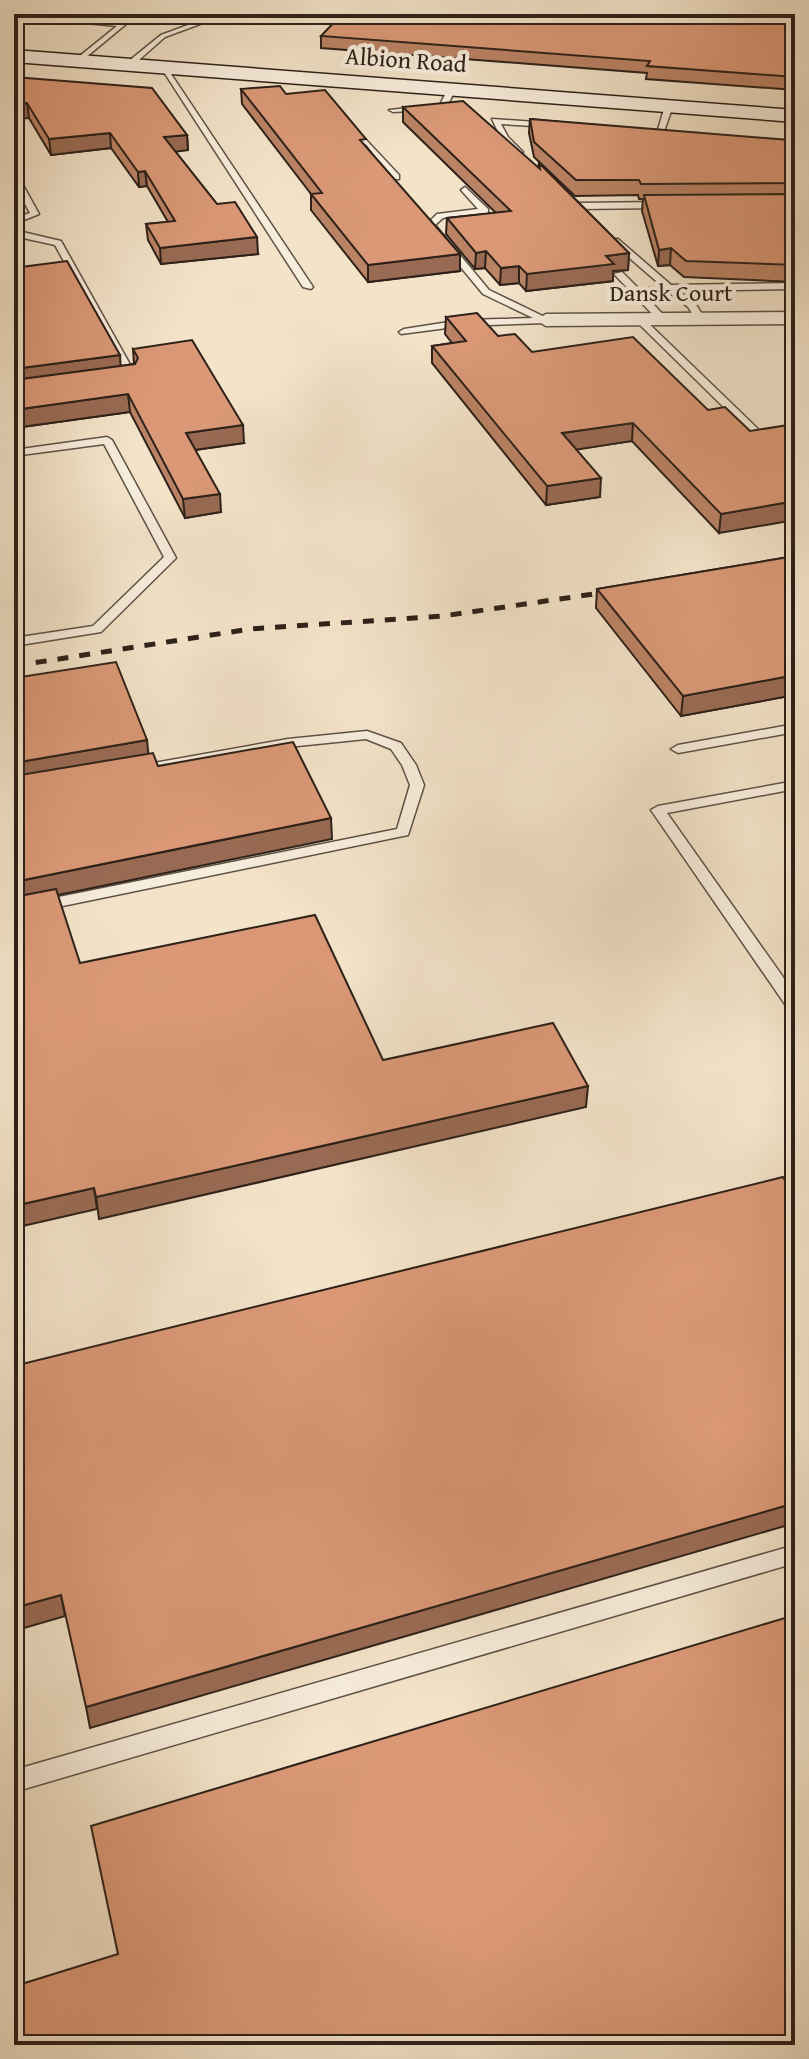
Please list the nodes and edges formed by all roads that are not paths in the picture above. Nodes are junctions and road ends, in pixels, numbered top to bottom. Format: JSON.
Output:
{"nodes":[{"id":1,"x":76,"y":14,"type":"edge"},
{"id":2,"x":224,"y":14,"type":"edge"},
{"id":3,"x":14,"y":56,"type":"edge"},
{"id":4,"x":79,"y":61,"type":"junction"},
{"id":5,"x":128,"y":65,"type":"junction"},
{"id":6,"x":163,"y":68,"type":"junction"},
{"id":7,"x":451,"y":90,"type":"junction"},
{"id":8,"x":669,"y":106,"type":"junction"},
{"id":9,"x":393,"y":110,"type":"dead end"},
{"id":10,"x":795,"y":116,"type":"edge"},
{"id":11,"x":345,"y":123,"type":"edge"},
{"id":12,"x":555,"y":126,"type":"edge"},
{"id":13,"x":644,"y":133,"type":"edge"},
{"id":14,"x":659,"y":134,"type":"junction"},
{"id":15,"x":675,"y":135,"type":"edge"},
{"id":16,"x":525,"y":158,"type":"edge"},
{"id":17,"x":14,"y":176,"type":"edge"},
{"id":18,"x":396,"y":177,"type":"edge"},
{"id":19,"x":556,"y":187,"type":"edge"},
{"id":20,"x":465,"y":190,"type":"edge"},
{"id":21,"x":670,"y":205,"type":"edge"},
{"id":22,"x":576,"y":206,"type":"junction"},
{"id":23,"x":588,"y":216,"type":"edge"},
{"id":24,"x":14,"y":221,"type":"edge"},
{"id":25,"x":14,"y":233,"type":"edge"},
{"id":26,"x":610,"y":237,"type":"edge"},
{"id":27,"x":619,"y":274,"type":"edge"},
{"id":28,"x":795,"y":286,"type":"edge"},
{"id":29,"x":308,"y":287,"type":"dead end"},
{"id":30,"x":669,"y":288,"type":"junction"},
{"id":31,"x":638,"y":293,"type":"junction"},
{"id":32,"x":795,"y":318,"type":"edge"},
{"id":33,"x":639,"y":319,"type":"junction"},
{"id":34,"x":662,"y":319,"type":"junction"},
{"id":35,"x":700,"y":319,"type":"junction"},
{"id":36,"x":546,"y":320,"type":"junction"},
{"id":37,"x":404,"y":332,"type":"dead end"},
{"id":38,"x":117,"y":379,"type":"edge"},
{"id":39,"x":754,"y":431,"type":"edge"},
{"id":40,"x":14,"y":453,"type":"edge"},
{"id":41,"x":14,"y":642,"type":"edge"},
{"id":42,"x":795,"y":728,"type":"edge"},
{"id":43,"x":678,"y":749,"type":"dead end"},
{"id":44,"x":126,"y":771,"type":"edge"},
{"id":45,"x":795,"y":785,"type":"edge"},
{"id":46,"x":14,"y":911,"type":"edge"},
{"id":47,"x":795,"y":1006,"type":"edge"},
{"id":48,"x":795,"y":1554,"type":"edge"},
{"id":49,"x":14,"y":1781,"type":"edge"}],
"edges":[{"from":1,"to":4,"type":"lane"},
{"from":2,"to":5,"type":"lane"},
{"from":3,"to":4,"type":"main road","name":"Albion Road"},
{"from":4,"to":5,"type":"main road","name":"Albion Road"},
{"from":5,"to":6,"type":"main road","name":"Albion Road"},
{"from":6,"to":7,"type":"main road","name":"Albion Road"},
{"from":6,"to":29,"type":"lane"},
{"from":7,"to":8,"type":"main road","name":"Albion Road"},
{"from":7,"to":9,"type":"lane"},
{"from":8,"to":10,"type":"main road","name":"Albion Road"},
{"from":8,"to":14,"type":"lane"},
{"from":11,"to":18,"type":"lane"},
{"from":12,"to":16,"type":"lane"},
{"from":13,"to":14,"type":"lane"},
{"from":14,"to":15,"type":"lane"},
{"from":17,"to":24,"type":"lane"},
{"from":19,"to":22,"type":"lane"},
{"from":20,"to":36,"type":"lane"},
{"from":21,"to":22,"type":"lane"},
{"from":22,"to":23,"type":"lane"},
{"from":25,"to":38,"type":"lane"},
{"from":26,"to":30,"type":"lane"},
{"from":27,"to":31,"type":"lane"},
{"from":28,"to":30,"type":"lane"},
{"from":30,"to":31,"type":"lane"},
{"from":30,"to":35,"type":"lane"},
{"from":31,"to":34,"type":"lane"},
{"from":32,"to":35,"type":"street","name":"Dansk Court"},
{"from":33,"to":34,"type":"street","name":"Dansk Court"},
{"from":33,"to":36,"type":"street","name":"Dansk Court"},
{"from":33,"to":39,"type":"lane"},
{"from":34,"to":35,"type":"street","name":"Dansk Court"},
{"from":36,"to":37,"type":"lane"},
{"from":40,"to":41,"type":"lane"},
{"from":42,"to":43,"type":"lane"},
{"from":44,"to":46,"type":"lane"},
{"from":45,"to":47,"type":"lane"},
{"from":48,"to":49,"type":"lane"}]}
